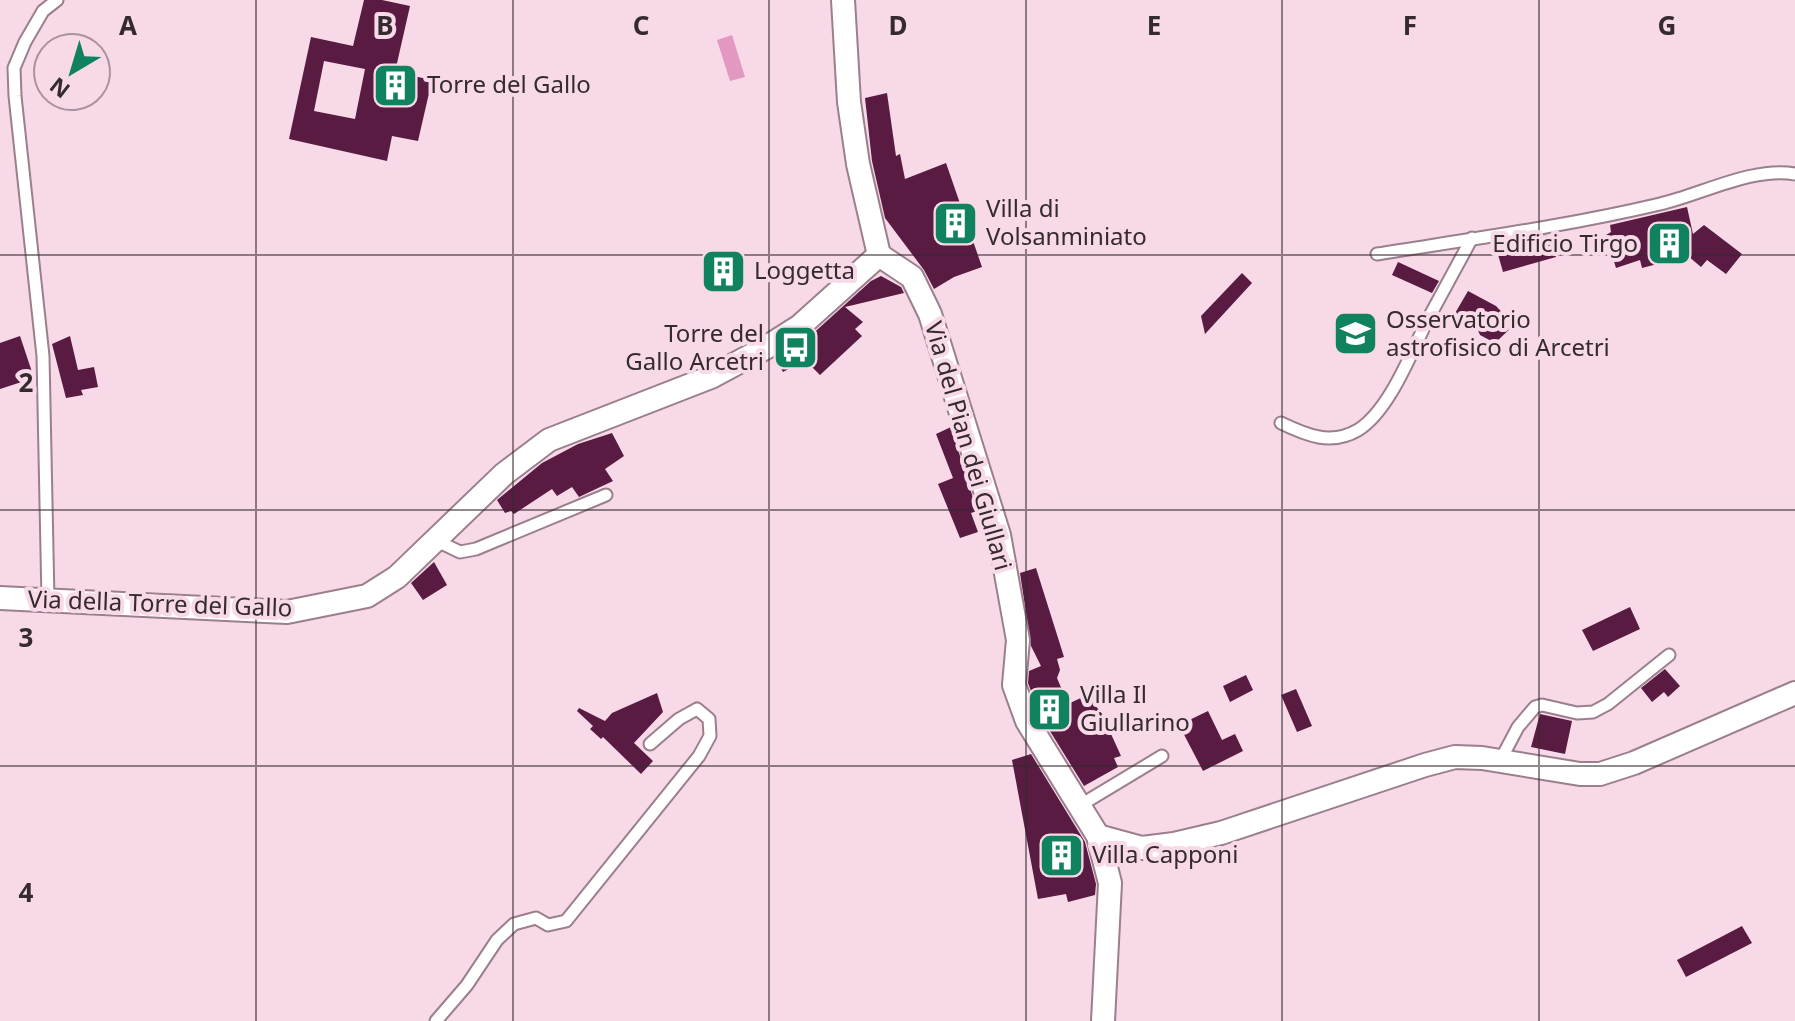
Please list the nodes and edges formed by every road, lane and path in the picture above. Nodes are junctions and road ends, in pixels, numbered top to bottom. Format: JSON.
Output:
{"nodes":[{"id":1,"x":57,"y":0,"type":"edge"},
{"id":2,"x":843,"y":0,"type":"edge"},
{"id":3,"x":1795,"y":174,"type":"edge"},
{"id":4,"x":1472,"y":238,"type":"junction"},
{"id":5,"x":1377,"y":254,"type":"dead end"},
{"id":6,"x":879,"y":255,"type":"junction"},
{"id":7,"x":1281,"y":423,"type":"dead end"},
{"id":8,"x":606,"y":495,"type":"dead end"},
{"id":9,"x":435,"y":540,"type":"junction"},
{"id":10,"x":0,"y":598,"type":"edge"},
{"id":11,"x":48,"y":600,"type":"junction"},
{"id":12,"x":1669,"y":655,"type":"dead end"},
{"id":13,"x":1795,"y":693,"type":"edge"},
{"id":14,"x":650,"y":744,"type":"dead end"},
{"id":15,"x":1162,"y":756,"type":"dead end"},
{"id":16,"x":1500,"y":761,"type":"junction"},
{"id":17,"x":1079,"y":806,"type":"junction"},
{"id":18,"x":1098,"y":836,"type":"junction"},
{"id":19,"x":436,"y":1021,"type":"edge"},
{"id":20,"x":1103,"y":1021,"type":"edge"}],
"edges":[{"from":1,"to":11,"type":"lane"},
{"from":2,"to":6,"type":"street"},
{"from":3,"to":4,"type":"lane"},
{"from":4,"to":5,"type":"lane"},
{"from":4,"to":7,"type":"lane"},
{"from":6,"to":9,"type":"street","name":"Via della Torre del Gallo"},
{"from":6,"to":17,"type":"street","name":"Via del Pian dei Giullari"},
{"from":8,"to":9,"type":"lane"},
{"from":9,"to":11,"type":"street","name":"Via della Torre del Gallo"},
{"from":10,"to":11,"type":"street","name":"Via della Torre del Gallo"},
{"from":12,"to":16,"type":"lane"},
{"from":13,"to":16,"type":"street"},
{"from":14,"to":19,"type":"lane"},
{"from":15,"to":17,"type":"lane"},
{"from":16,"to":18,"type":"street"},
{"from":17,"to":18,"type":"street","name":"Via del Pian dei Giullari"},
{"from":18,"to":20,"type":"street","name":"Via del Pian dei Giullari"}]}
